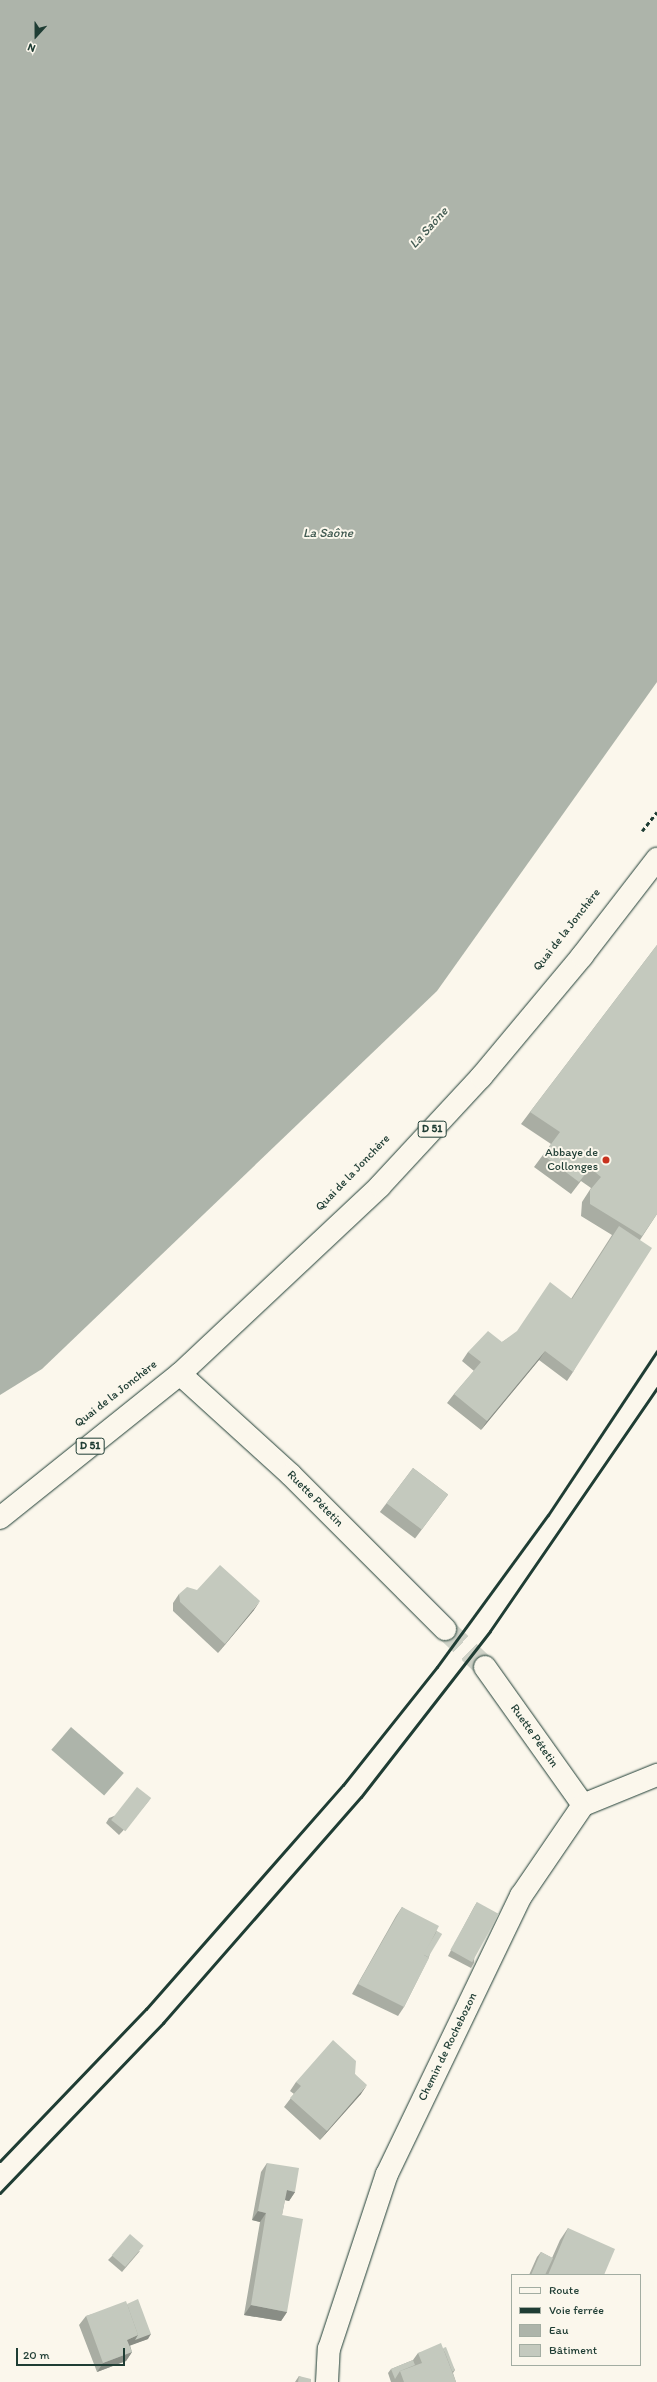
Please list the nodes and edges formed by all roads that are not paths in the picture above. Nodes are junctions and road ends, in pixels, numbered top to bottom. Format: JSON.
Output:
{"nodes":[{"id":1,"x":657,"y":859,"type":"edge"},
{"id":2,"x":180,"y":1374,"type":"junction"},
{"id":3,"x":0,"y":1518,"type":"edge"},
{"id":4,"x":445,"y":1628,"type":"tunnel mouth"},
{"id":5,"x":485,"y":1667,"type":"tunnel mouth"},
{"id":6,"x":657,"y":1775,"type":"edge"},
{"id":7,"x":583,"y":1805,"type":"junction"},
{"id":8,"x":327,"y":2382,"type":"edge"}],
"edges":[{"from":1,"to":2,"type":"street","name":"Quai de la Jonchère","number":"D 51"},
{"from":2,"to":3,"type":"street","name":"Quai de la Jonchère","number":"D 51"},
{"from":2,"to":4,"type":"street","name":"Ruette Pétetin"},
{"from":5,"to":7,"type":"street","name":"Ruette Pétetin"},
{"from":6,"to":7,"type":"street"},
{"from":7,"to":8,"type":"street","name":"Chemin de Rochebozon"}]}
